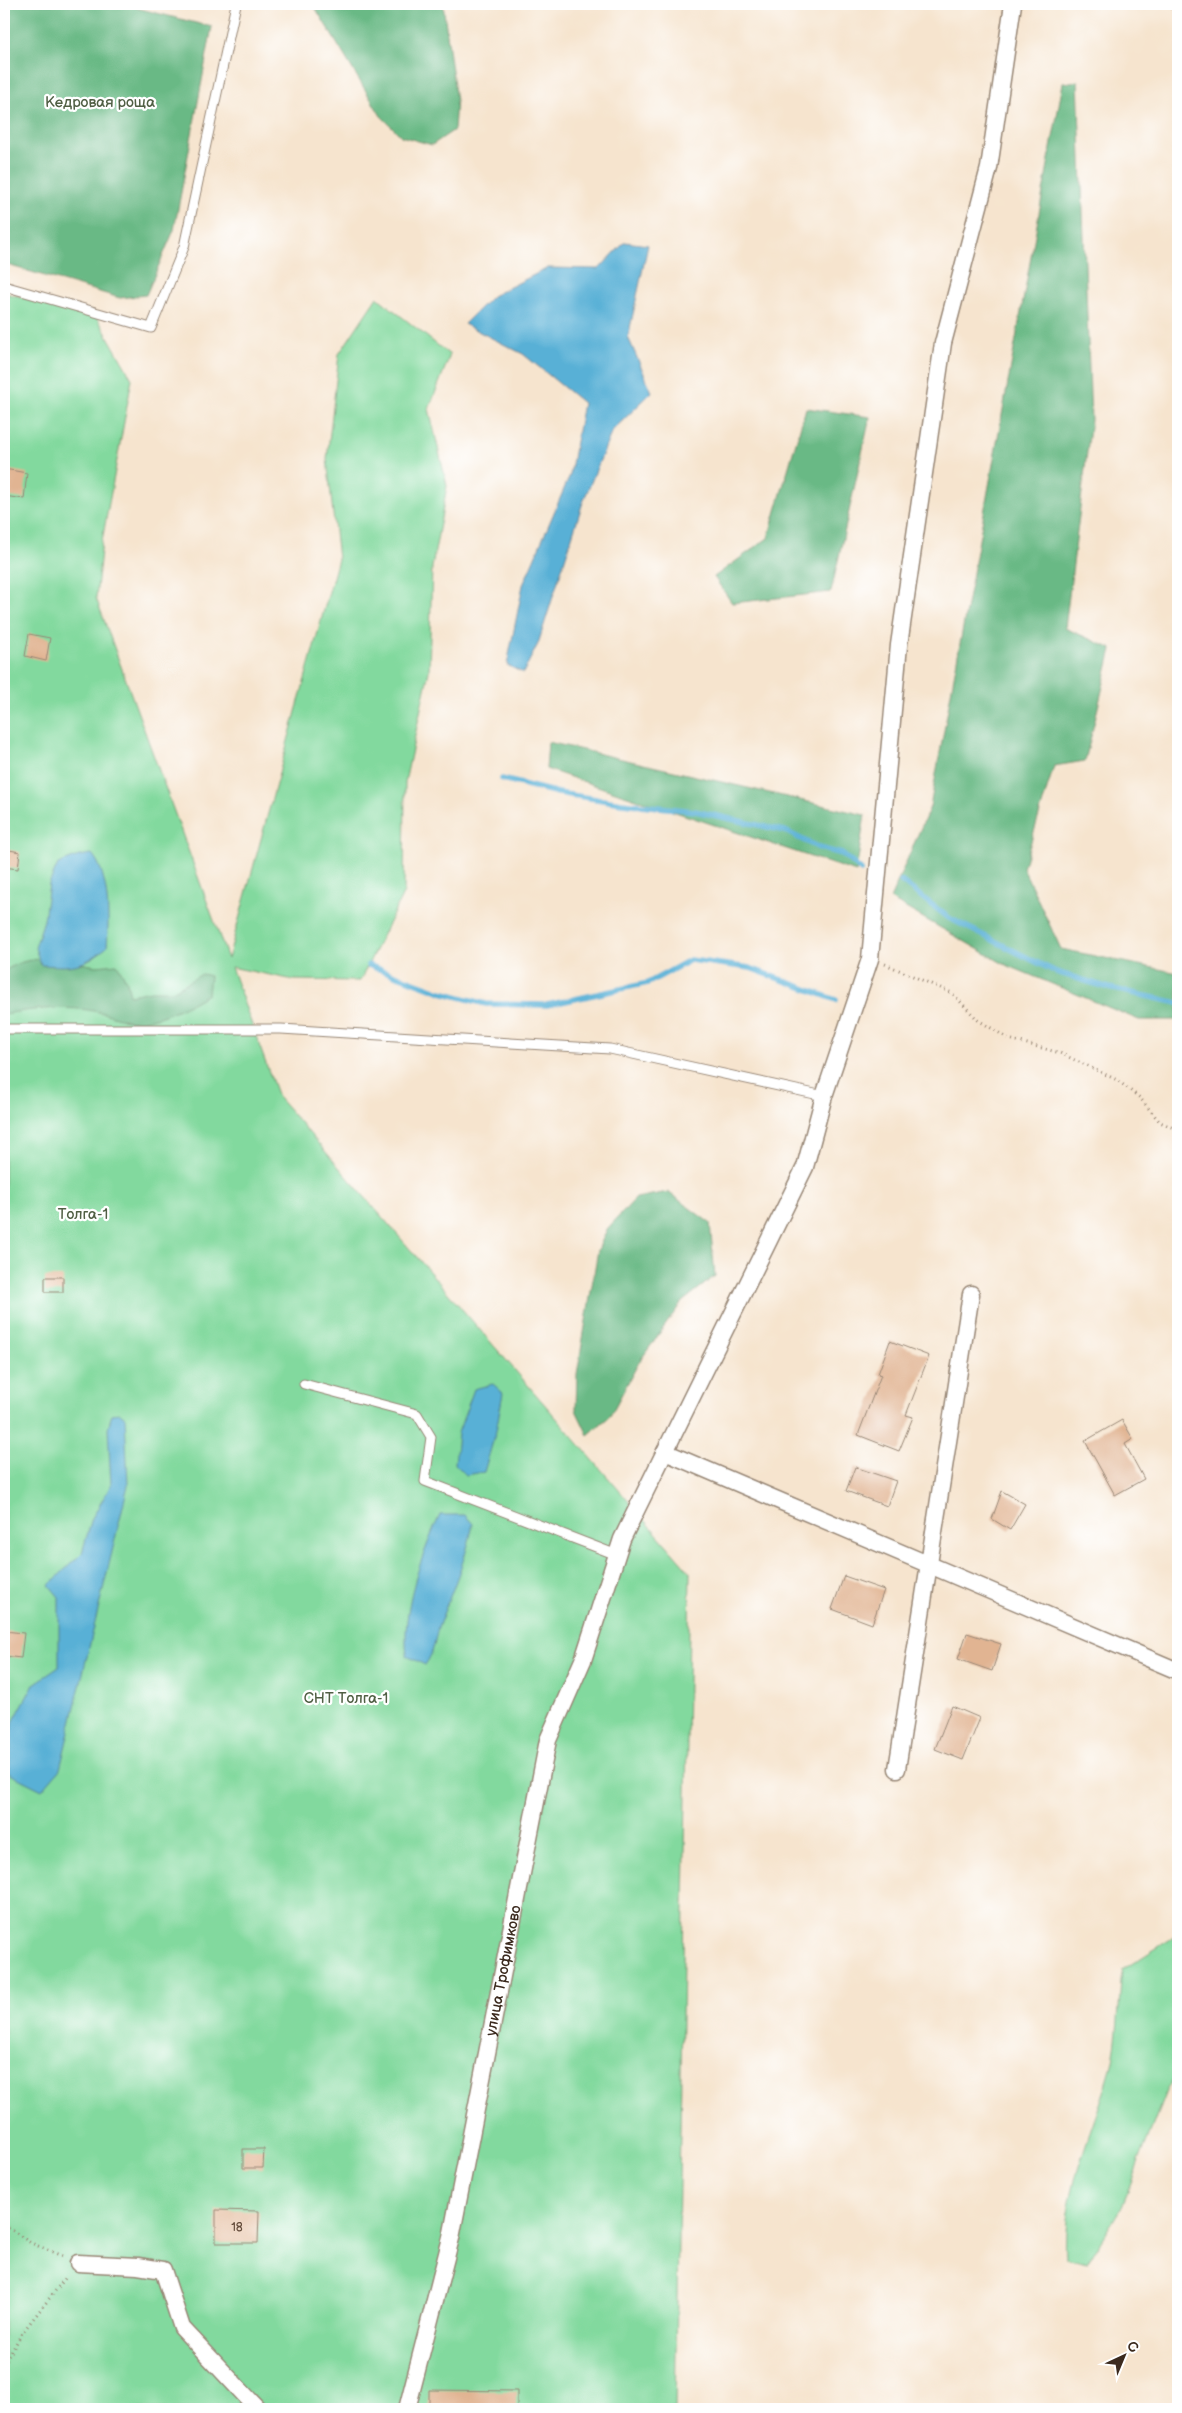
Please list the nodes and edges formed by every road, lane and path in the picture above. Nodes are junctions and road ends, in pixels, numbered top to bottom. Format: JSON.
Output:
{"nodes":[{"id":1,"x":236,"y":4,"type":"edge"},
{"id":2,"x":1013,"y":4,"type":"edge"},
{"id":3,"x":1156,"y":4,"type":"edge"},
{"id":4,"x":1178,"y":10,"type":"edge"},
{"id":5,"x":4,"y":286,"type":"edge"},
{"id":6,"x":870,"y":959,"type":"junction"},
{"id":7,"x":4,"y":1030,"type":"edge"},
{"id":8,"x":824,"y":1096,"type":"junction"},
{"id":9,"x":1178,"y":1130,"type":"edge"},
{"id":10,"x":971,"y":1294,"type":"dead end"},
{"id":11,"x":304,"y":1384,"type":"dead end"},
{"id":12,"x":664,"y":1452,"type":"junction"},
{"id":13,"x":616,"y":1556,"type":"junction"},
{"id":14,"x":930,"y":1565,"type":"junction"},
{"id":15,"x":1178,"y":1671,"type":"edge"},
{"id":16,"x":896,"y":1769,"type":"dead end"},
{"id":17,"x":4,"y":2225,"type":"edge"},
{"id":18,"x":78,"y":2263,"type":"junction"},
{"id":19,"x":4,"y":2365,"type":"edge"},
{"id":20,"x":258,"y":2409,"type":"edge"},
{"id":21,"x":407,"y":2409,"type":"edge"}],
"edges":[{"from":1,"to":5,"type":"lane"},
{"from":2,"to":6,"type":"street","name":"улица Трофимково"},
{"from":3,"to":4,"type":"path"},
{"from":6,"to":8,"type":"street","name":"улица Трофимково"},
{"from":6,"to":9,"type":"path"},
{"from":7,"to":8,"type":"lane"},
{"from":8,"to":12,"type":"street","name":"улица Трофимково"},
{"from":10,"to":14,"type":"street"},
{"from":11,"to":13,"type":"lane"},
{"from":12,"to":13,"type":"street","name":"улица Трофимково"},
{"from":12,"to":14,"type":"street"},
{"from":13,"to":21,"type":"street","name":"улица Трофимково"},
{"from":14,"to":15,"type":"street"},
{"from":14,"to":16,"type":"street"},
{"from":17,"to":18,"type":"path"},
{"from":18,"to":19,"type":"path"},
{"from":18,"to":20,"type":"street"}]}
